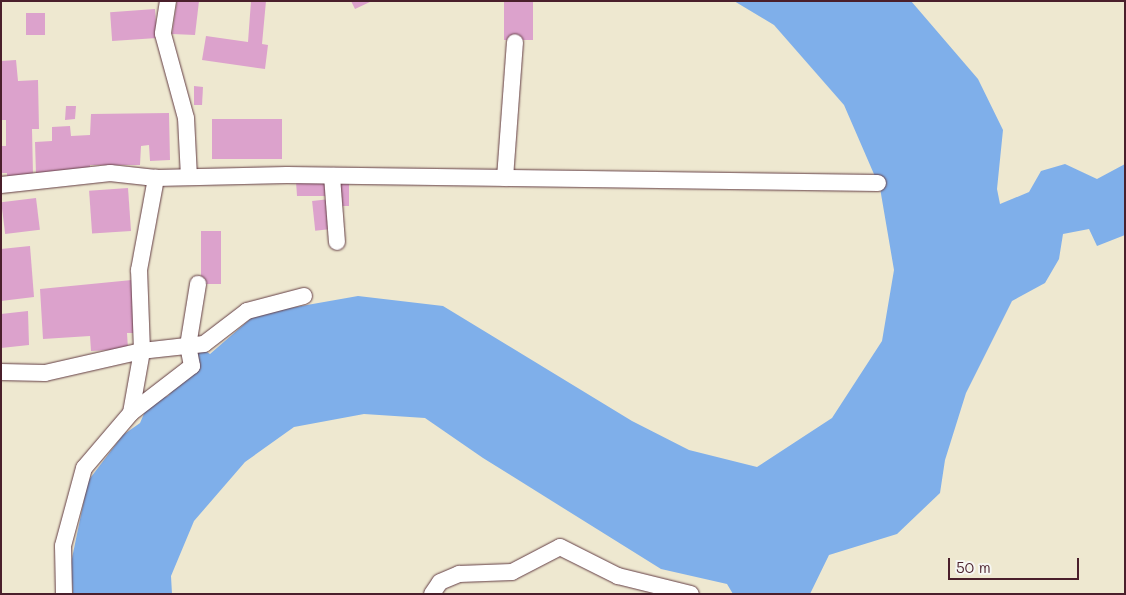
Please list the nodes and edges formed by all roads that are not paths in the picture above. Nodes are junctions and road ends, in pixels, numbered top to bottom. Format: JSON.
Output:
{"nodes":[{"id":1,"x":168,"y":1,"type":"edge"},
{"id":2,"x":515,"y":42,"type":"dead end"},
{"id":3,"x":332,"y":176,"type":"junction"},
{"id":4,"x":188,"y":177,"type":"junction"},
{"id":5,"x":156,"y":178,"type":"junction"},
{"id":6,"x":505,"y":178,"type":"junction"},
{"id":7,"x":878,"y":183,"type":"dead end"},
{"id":8,"x":1,"y":185,"type":"edge"},
{"id":9,"x":336,"y":242,"type":"dead end"},
{"id":10,"x":198,"y":284,"type":"dead end"},
{"id":11,"x":304,"y":296,"type":"dead end"},
{"id":12,"x":188,"y":346,"type":"junction"},
{"id":13,"x":142,"y":351,"type":"junction"},
{"id":14,"x":1,"y":372,"type":"edge"},
{"id":15,"x":131,"y":413,"type":"junction"},
{"id":16,"x":64,"y":594,"type":"edge"},
{"id":17,"x":432,"y":594,"type":"edge"},
{"id":18,"x":691,"y":594,"type":"edge"}],
"edges":[{"from":1,"to":4,"type":"street"},
{"from":2,"to":6,"type":"street"},
{"from":3,"to":4,"type":"street"},
{"from":3,"to":6,"type":"street"},
{"from":3,"to":9,"type":"street"},
{"from":4,"to":5,"type":"street"},
{"from":5,"to":8,"type":"street"},
{"from":5,"to":13,"type":"street"},
{"from":6,"to":7,"type":"street"},
{"from":10,"to":12,"type":"street"},
{"from":11,"to":12,"type":"street"},
{"from":12,"to":13,"type":"street"},
{"from":12,"to":15,"type":"street"},
{"from":13,"to":14,"type":"street"},
{"from":13,"to":15,"type":"street"},
{"from":15,"to":16,"type":"street"},
{"from":17,"to":18,"type":"street"}]}
